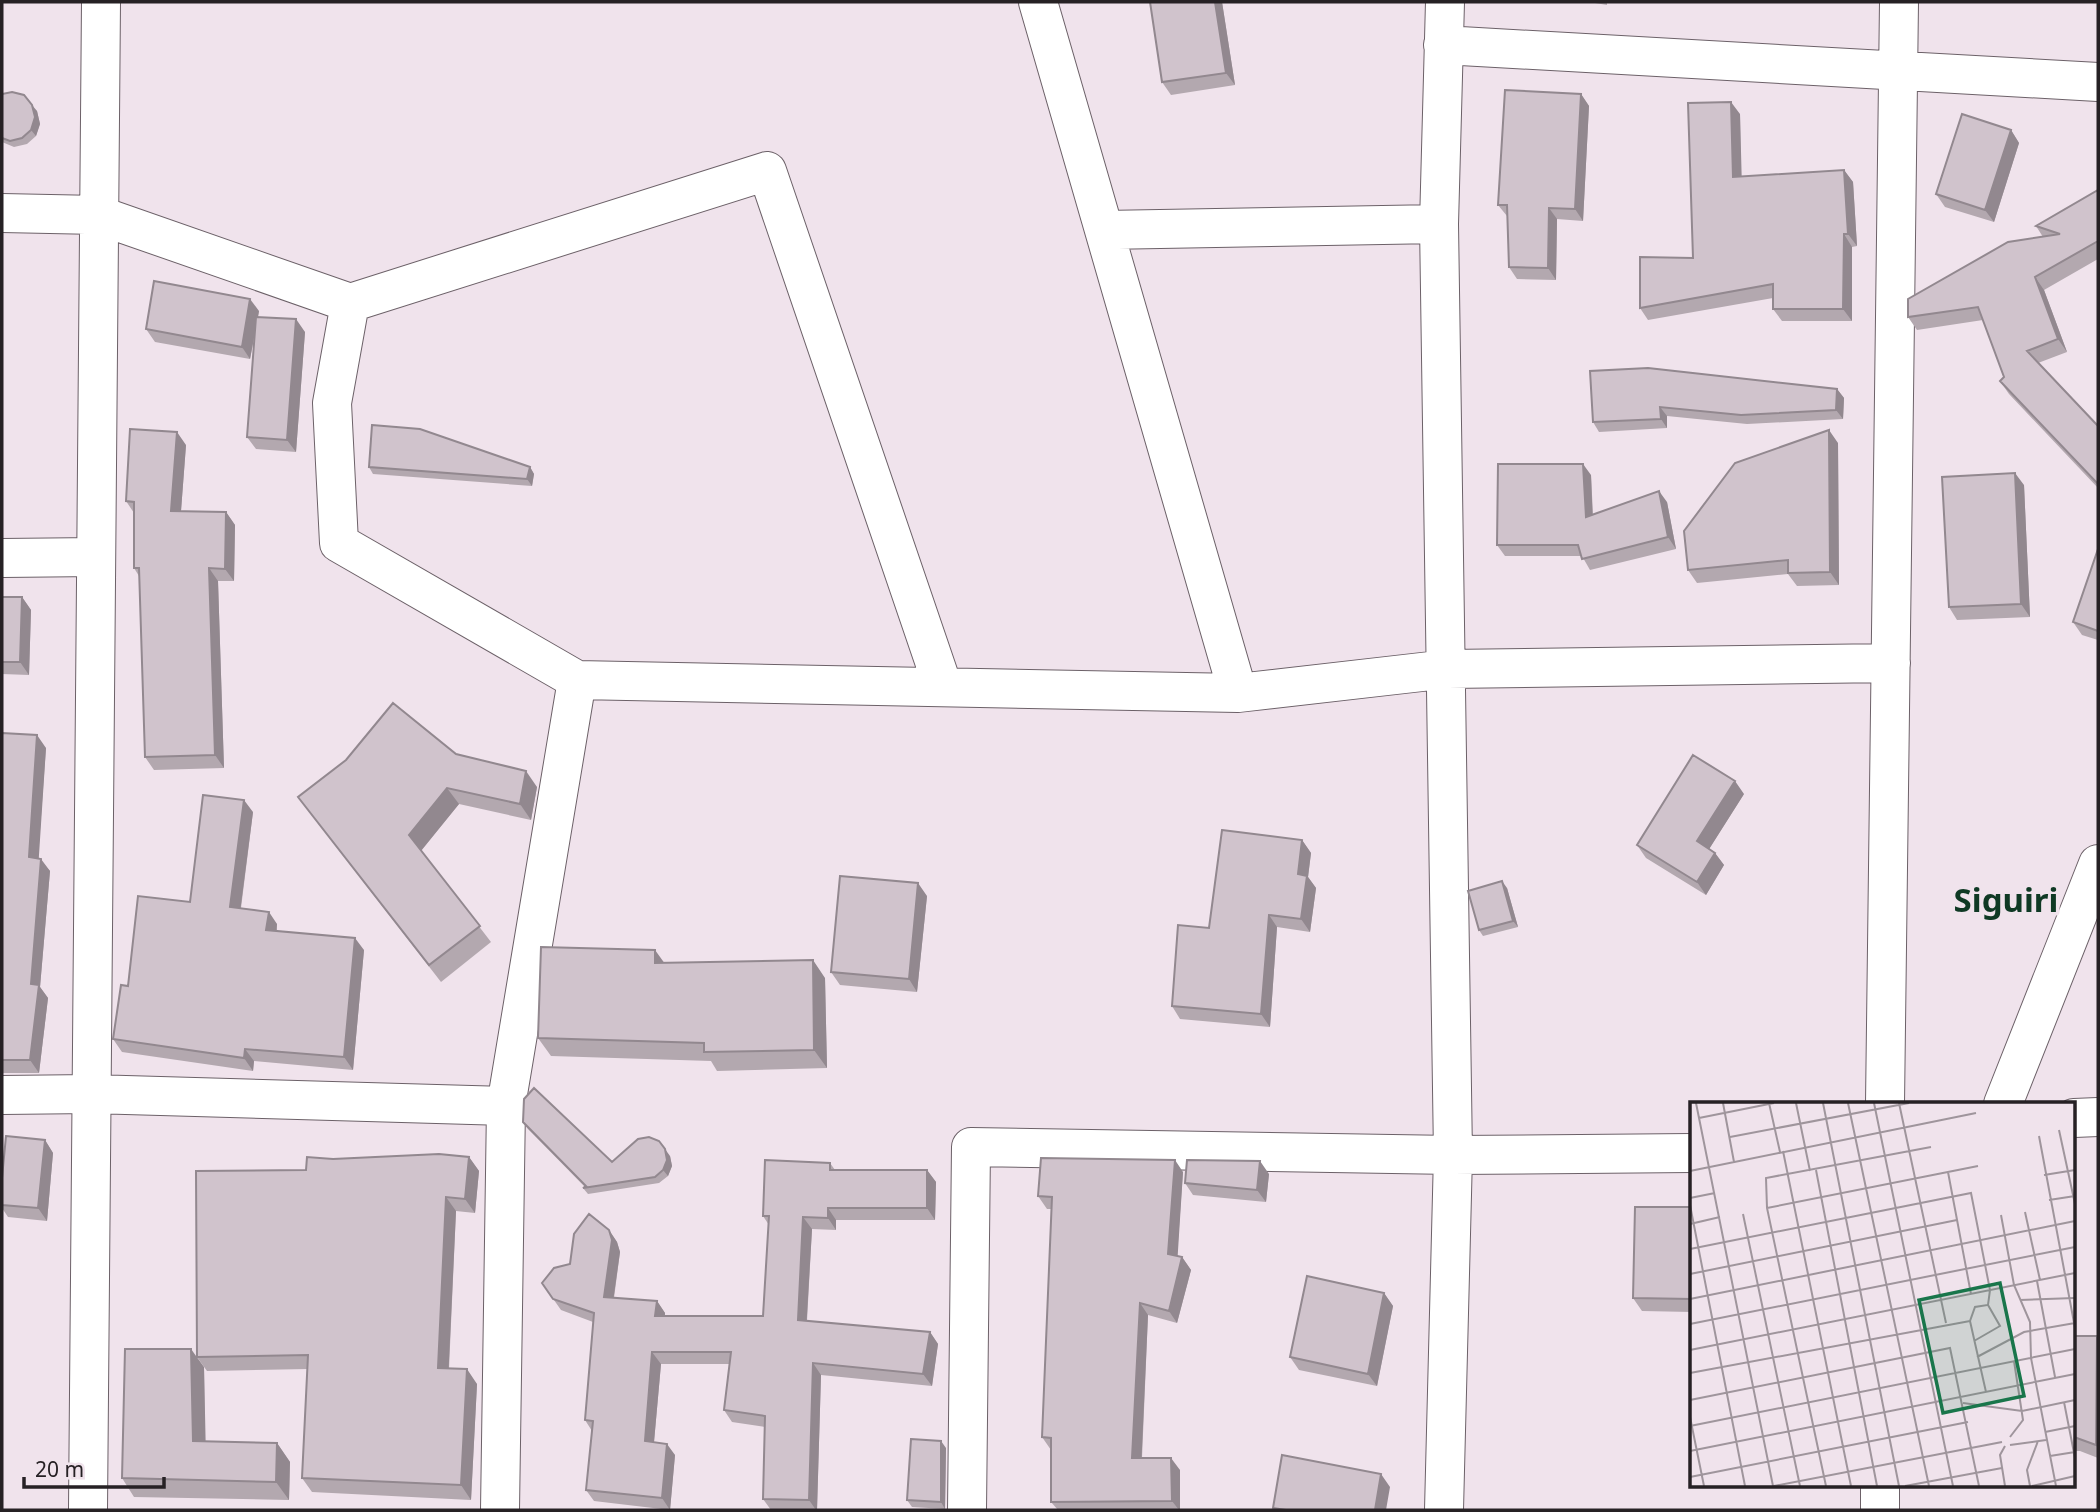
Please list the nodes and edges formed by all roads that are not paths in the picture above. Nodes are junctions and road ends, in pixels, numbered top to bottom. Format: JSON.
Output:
{"nodes":[{"id":1,"x":101,"y":2,"type":"edge"},
{"id":2,"x":1038,"y":2,"type":"edge"},
{"id":3,"x":1445,"y":2,"type":"edge"},
{"id":4,"x":1899,"y":2,"type":"edge"},
{"id":5,"x":1443,"y":44,"type":"junction"},
{"id":6,"x":1898,"y":70,"type":"junction"},
{"id":7,"x":2098,"y":82,"type":"edge"},
{"id":8,"x":2,"y":213,"type":"edge"},
{"id":9,"x":98,"y":215,"type":"junction"},
{"id":10,"x":1440,"y":224,"type":"junction"},
{"id":11,"x":1104,"y":230,"type":"junction"},
{"id":12,"x":349,"y":303,"type":"junction"},
{"id":13,"x":96,"y":556,"type":"junction"},
{"id":14,"x":2,"y":558,"type":"edge"},
{"id":15,"x":1891,"y":663,"type":"junction"},
{"id":16,"x":1448,"y":668,"type":"junction"},
{"id":17,"x":577,"y":680,"type":"junction"},
{"id":18,"x":943,"y":687,"type":"junction"},
{"id":19,"x":1238,"y":693,"type":"junction"},
{"id":20,"x":2098,"y":864,"type":"edge"},
{"id":21,"x":91,"y":1094,"type":"junction"},
{"id":22,"x":2,"y":1095,"type":"edge"},
{"id":23,"x":1885,"y":1102,"type":"edge"},
{"id":24,"x":2004,"y":1102,"type":"edge"},
{"id":25,"x":506,"y":1106,"type":"junction"},
{"id":26,"x":2098,"y":1117,"type":"edge"},
{"id":27,"x":2076,"y":1118,"type":"edge"},
{"id":28,"x":1690,"y":1153,"type":"edge"},
{"id":29,"x":1453,"y":1155,"type":"junction"},
{"id":30,"x":1880,"y":1488,"type":"edge"},
{"id":31,"x":88,"y":1510,"type":"edge"},
{"id":32,"x":500,"y":1510,"type":"edge"},
{"id":33,"x":967,"y":1510,"type":"edge"},
{"id":34,"x":1444,"y":1510,"type":"edge"},
{"id":35,"x":1880,"y":1510,"type":"edge"}],
"edges":[{"from":1,"to":9,"type":"street"},
{"from":2,"to":11,"type":"street"},
{"from":3,"to":5,"type":"street"},
{"from":4,"to":6,"type":"street"},
{"from":5,"to":6,"type":"street"},
{"from":5,"to":10,"type":"street"},
{"from":6,"to":7,"type":"street"},
{"from":6,"to":15,"type":"street"},
{"from":8,"to":9,"type":"street"},
{"from":9,"to":12,"type":"street"},
{"from":9,"to":13,"type":"street"},
{"from":10,"to":11,"type":"street"},
{"from":10,"to":16,"type":"street"},
{"from":11,"to":19,"type":"street"},
{"from":12,"to":17,"type":"street"},
{"from":12,"to":18,"type":"street"},
{"from":13,"to":14,"type":"street"},
{"from":13,"to":21,"type":"street"},
{"from":15,"to":16,"type":"street"},
{"from":15,"to":23,"type":"street"},
{"from":16,"to":19,"type":"street"},
{"from":16,"to":29,"type":"street"},
{"from":17,"to":18,"type":"street"},
{"from":17,"to":25,"type":"street"},
{"from":18,"to":19,"type":"street"},
{"from":20,"to":24,"type":"street"},
{"from":21,"to":22,"type":"street"},
{"from":21,"to":25,"type":"street"},
{"from":21,"to":31,"type":"street"},
{"from":25,"to":32,"type":"street"},
{"from":26,"to":27,"type":"street"},
{"from":28,"to":29,"type":"street"},
{"from":29,"to":33,"type":"street"},
{"from":29,"to":34,"type":"street"},
{"from":30,"to":35,"type":"street"}]}
